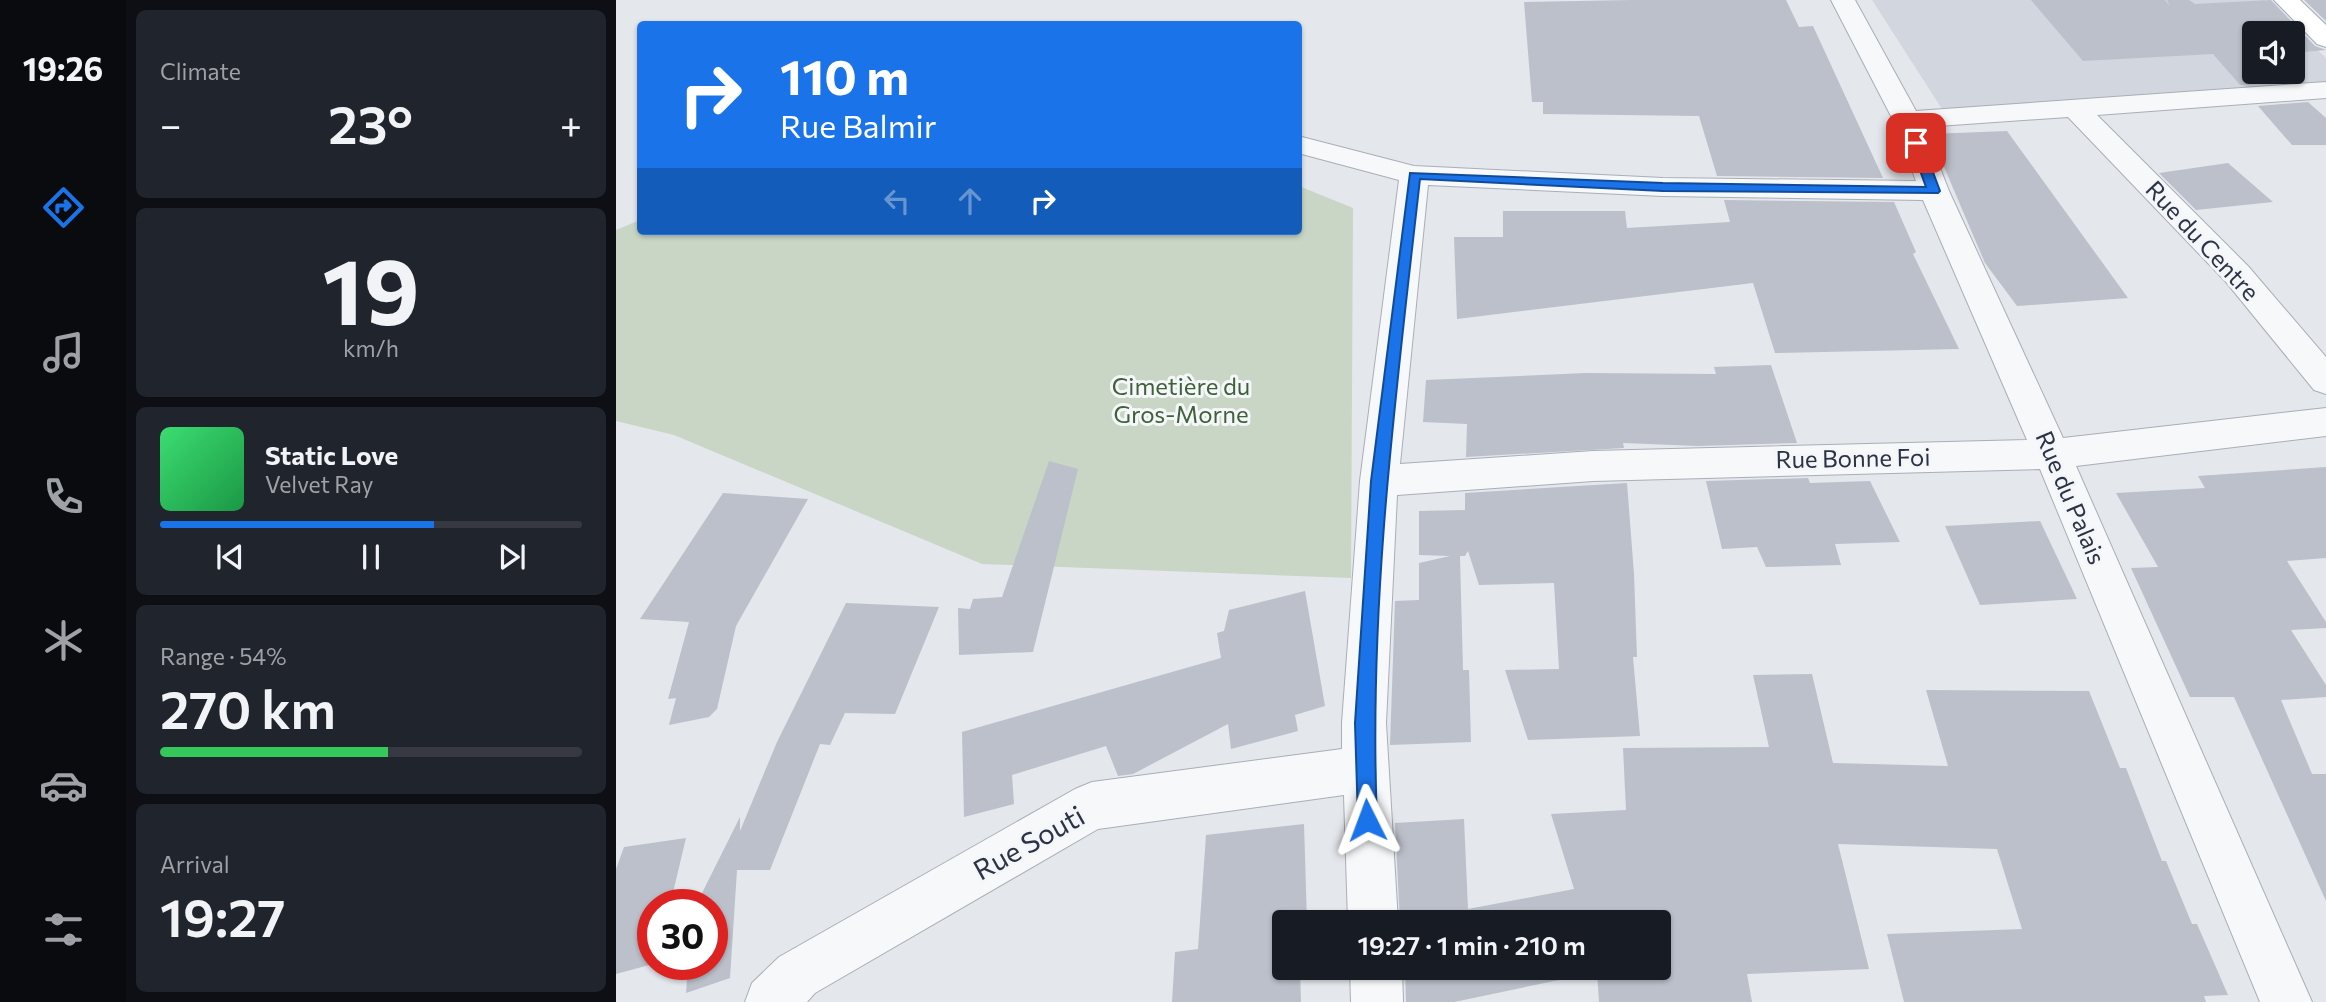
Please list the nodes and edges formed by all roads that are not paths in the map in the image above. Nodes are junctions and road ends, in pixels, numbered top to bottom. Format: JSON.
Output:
{"nodes":[{"id":1,"x":1843,"y":0,"type":"edge"},
{"id":2,"x":2286,"y":0,"type":"edge"},
{"id":3,"x":2326,"y":39,"type":"edge"},
{"id":4,"x":2326,"y":90,"type":"edge"},
{"id":5,"x":2073,"y":106,"type":"junction"},
{"id":6,"x":1907,"y":120,"type":"junction"},
{"id":7,"x":1302,"y":145,"type":"edge"},
{"id":8,"x":1415,"y":175,"type":"junction"},
{"id":9,"x":1934,"y":191,"type":"junction"},
{"id":10,"x":2326,"y":381,"type":"edge"},
{"id":11,"x":2326,"y":422,"type":"edge"},
{"id":12,"x":2052,"y":454,"type":"junction"},
{"id":13,"x":1378,"y":481,"type":"junction"},
{"id":14,"x":1365,"y":769,"type":"junction"},
{"id":15,"x":1372,"y":910,"type":"edge"},
{"id":16,"x":1376,"y":980,"type":"edge"},
{"id":17,"x":771,"y":1002,"type":"edge"},
{"id":18,"x":1377,"y":1002,"type":"edge"},
{"id":19,"x":2286,"y":1002,"type":"edge"}],
"edges":[{"from":1,"to":6,"type":"street","name":"Rue du Palais"},
{"from":2,"to":3,"type":"main road"},
{"from":4,"to":5,"type":"street"},
{"from":5,"to":6,"type":"street"},
{"from":5,"to":10,"type":"street","name":"Rue du Centre"},
{"from":6,"to":9,"type":"street","name":"Rue du Palais"},
{"from":7,"to":8,"type":"street"},
{"from":8,"to":9,"type":"street"},
{"from":8,"to":13,"type":"street"},
{"from":9,"to":12,"type":"street","name":"Rue du Palais"},
{"from":11,"to":12,"type":"street","name":"Rue Bonne Foi"},
{"from":12,"to":13,"type":"street","name":"Rue Bonne Foi"},
{"from":12,"to":19,"type":"street","name":"Rue du Palais"},
{"from":13,"to":14,"type":"street"},
{"from":14,"to":15,"type":"street"},
{"from":14,"to":17,"type":"street","name":"Rue Souti"},
{"from":16,"to":18,"type":"street"}]}
